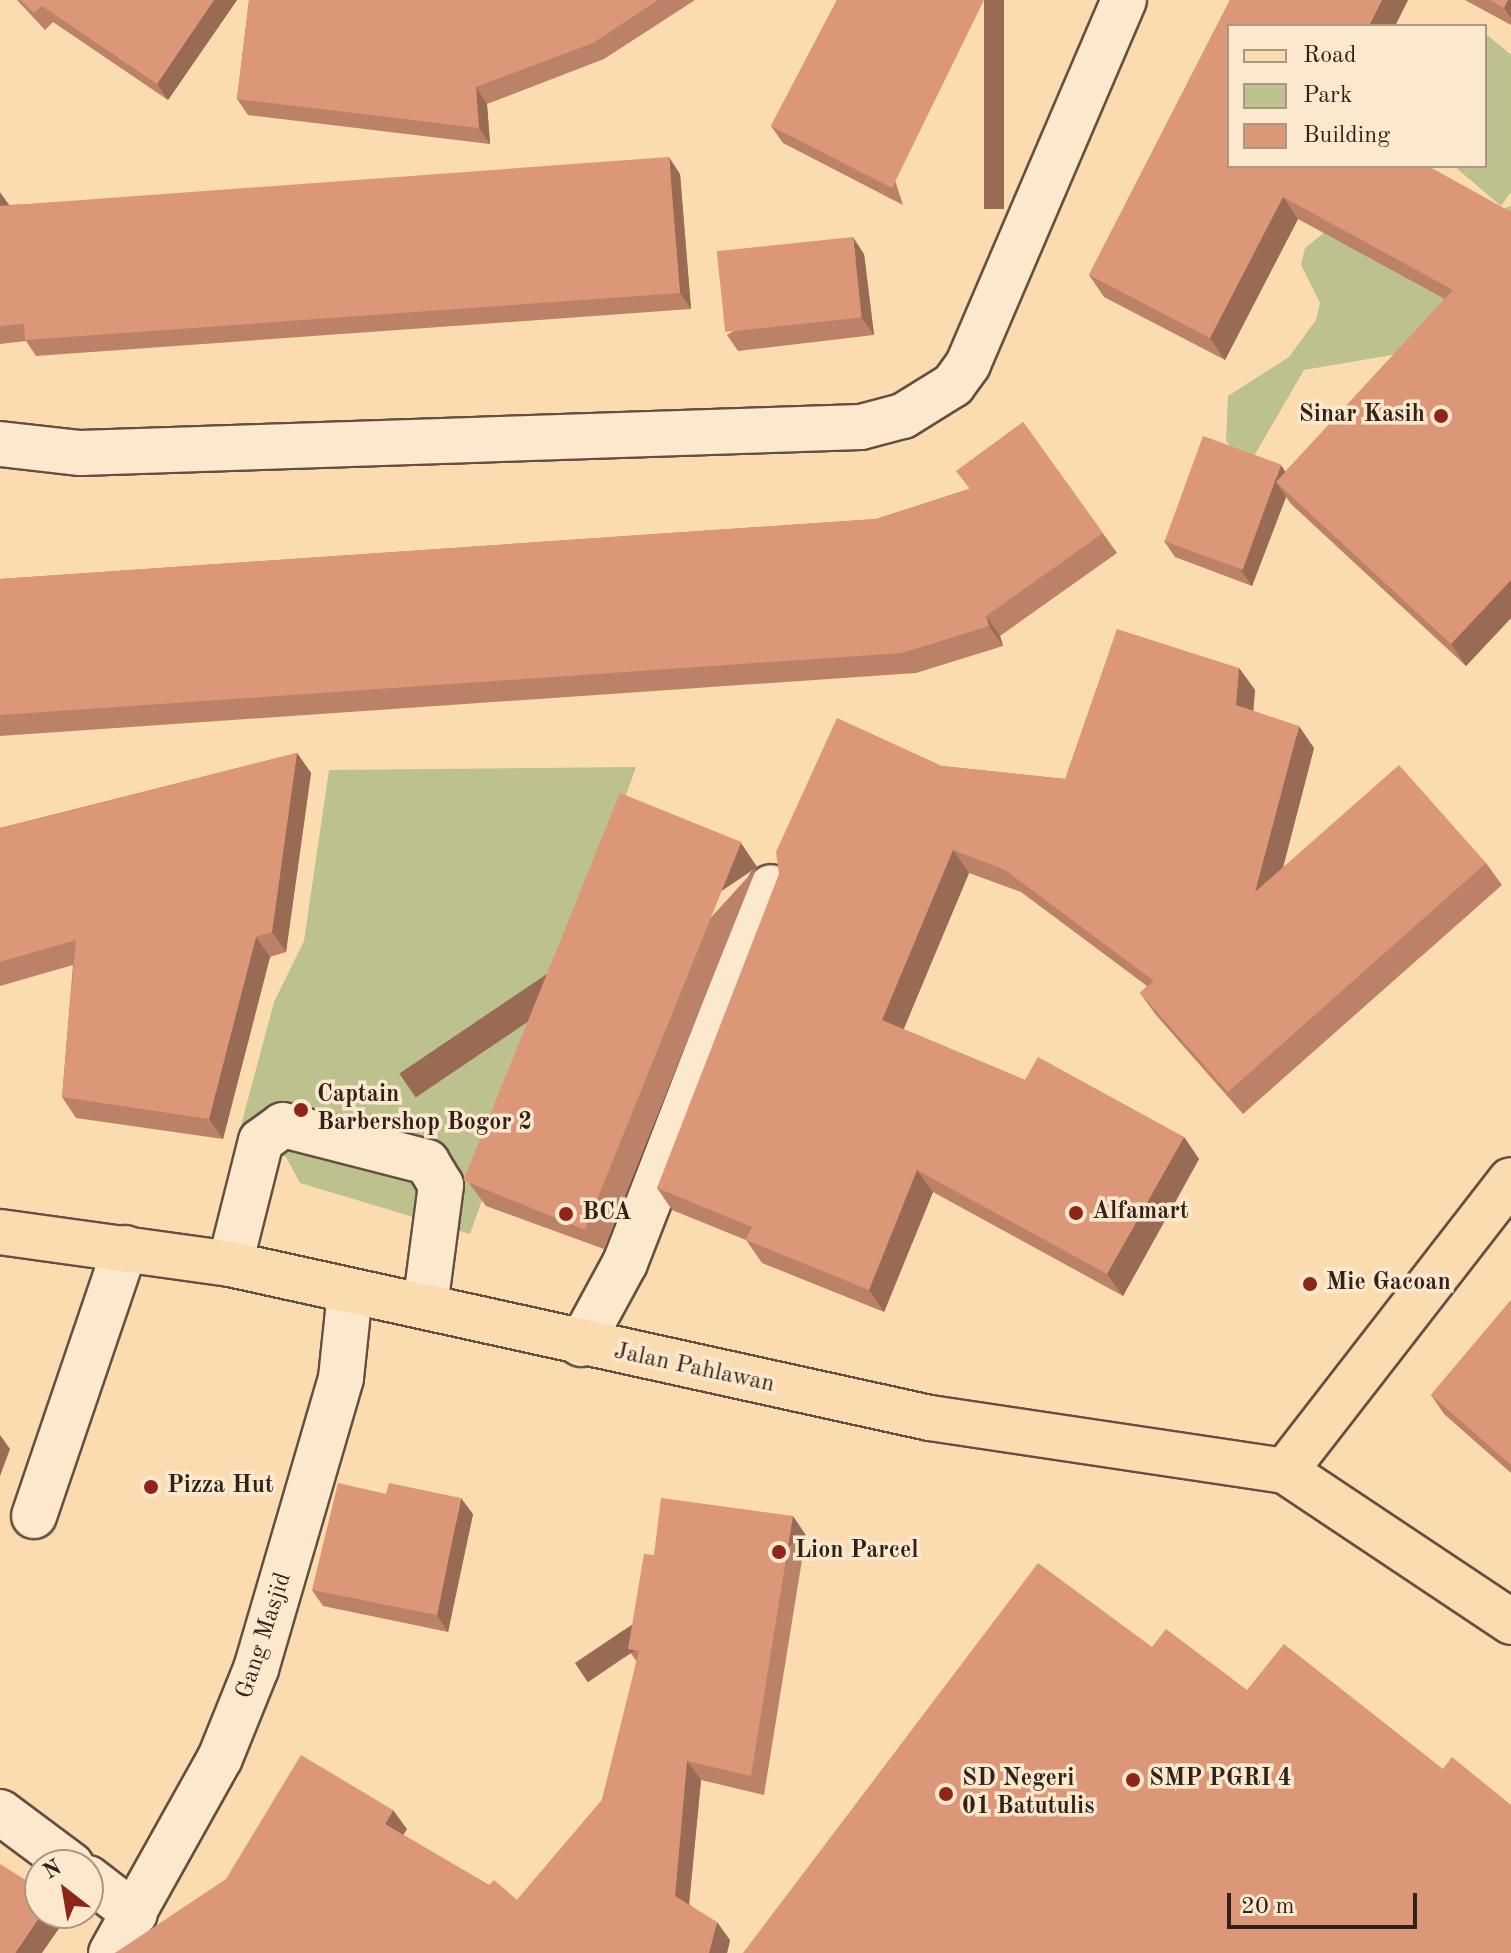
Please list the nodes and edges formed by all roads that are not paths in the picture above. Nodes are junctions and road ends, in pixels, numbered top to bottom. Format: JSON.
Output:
{"nodes":[{"id":1,"x":1124,"y":0,"type":"edge"},
{"id":2,"x":0,"y":444,"type":"edge"},
{"id":3,"x":771,"y":887,"type":"edge"},
{"id":4,"x":1511,"y":1180,"type":"edge"},
{"id":5,"x":0,"y":1232,"type":"edge"},
{"id":6,"x":125,"y":1248,"type":"junction"},
{"id":7,"x":230,"y":1264,"type":"junction"},
{"id":8,"x":350,"y":1293,"type":"junction"},
{"id":9,"x":425,"y":1306,"type":"junction"},
{"id":10,"x":581,"y":1344,"type":"junction"},
{"id":11,"x":1285,"y":1471,"type":"junction"},
{"id":12,"x":34,"y":1516,"type":"dead end"},
{"id":13,"x":1511,"y":1622,"type":"edge"},
{"id":14,"x":0,"y":1812,"type":"edge"},
{"id":15,"x":50,"y":1849,"type":"edge"},
{"id":16,"x":104,"y":1890,"type":"edge"},
{"id":17,"x":135,"y":1914,"type":"junction"},
{"id":18,"x":111,"y":1953,"type":"edge"}],
"edges":[{"from":1,"to":2,"type":"street"},
{"from":3,"to":10,"type":"street"},
{"from":4,"to":11,"type":"main road"},
{"from":5,"to":6,"type":"main road","name":"Jalan Pahlawan"},
{"from":6,"to":7,"type":"main road","name":"Jalan Pahlawan"},
{"from":6,"to":12,"type":"street"},
{"from":7,"to":8,"type":"main road","name":"Jalan Pahlawan"},
{"from":7,"to":9,"type":"street"},
{"from":8,"to":9,"type":"main road","name":"Jalan Pahlawan"},
{"from":8,"to":17,"type":"street","name":"Gang Masjid"},
{"from":9,"to":10,"type":"main road","name":"Jalan Pahlawan"},
{"from":10,"to":11,"type":"main road","name":"Jalan Pahlawan"},
{"from":11,"to":13,"type":"main road","name":"Jalan Pahlawan"},
{"from":14,"to":15,"type":"street"},
{"from":16,"to":17,"type":"street"},
{"from":17,"to":18,"type":"street","name":"Gang Masjid"}]}
